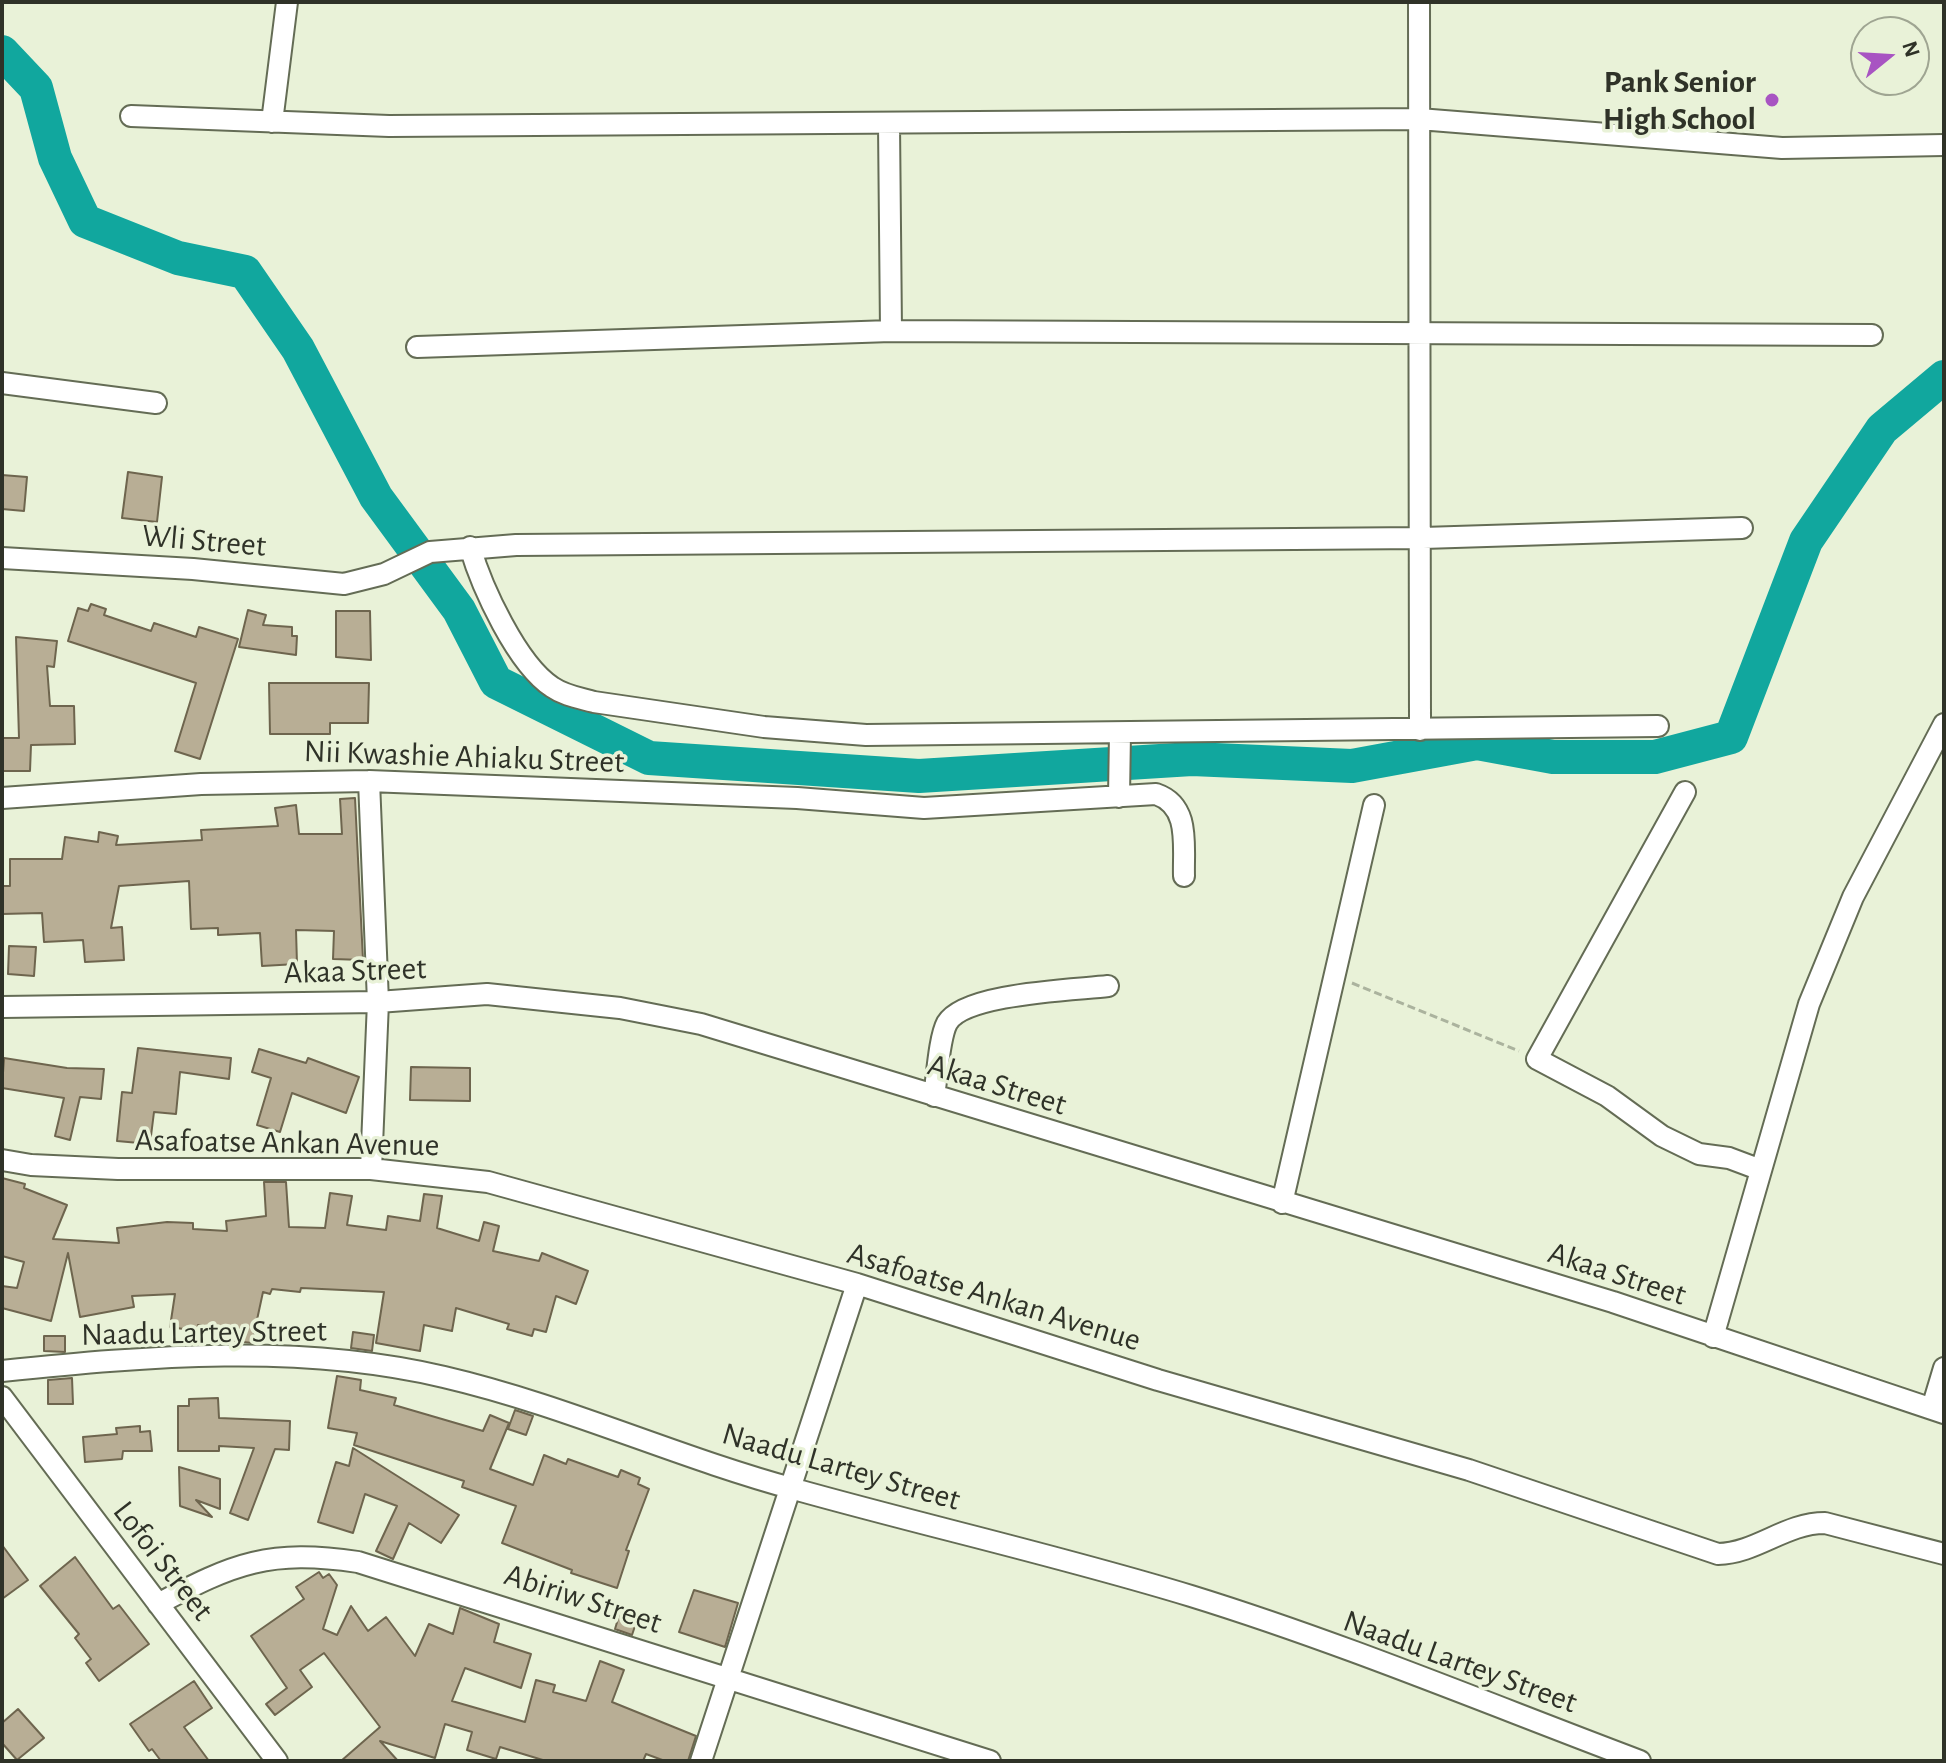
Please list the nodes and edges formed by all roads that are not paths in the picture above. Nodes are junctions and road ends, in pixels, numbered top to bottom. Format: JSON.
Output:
{"nodes":[{"id":1,"x":287,"y":2,"type":"edge"},
{"id":2,"x":1419,"y":2,"type":"edge"},
{"id":3,"x":131,"y":116,"type":"dead end"},
{"id":4,"x":1419,"y":119,"type":"junction"},
{"id":5,"x":272,"y":122,"type":"junction"},
{"id":6,"x":889,"y":124,"type":"junction"},
{"id":7,"x":1944,"y":145,"type":"edge"},
{"id":8,"x":891,"y":331,"type":"junction"},
{"id":9,"x":1422,"y":334,"type":"junction"},
{"id":10,"x":1872,"y":335,"type":"dead end"},
{"id":11,"x":417,"y":347,"type":"dead end"},
{"id":12,"x":2,"y":383,"type":"edge"},
{"id":13,"x":156,"y":403,"type":"dead end"},
{"id":14,"x":1742,"y":528,"type":"dead end"},
{"id":15,"x":1423,"y":538,"type":"junction"},
{"id":16,"x":470,"y":547,"type":"junction"},
{"id":17,"x":2,"y":558,"type":"edge"},
{"id":18,"x":1944,"y":724,"type":"edge"},
{"id":19,"x":1658,"y":726,"type":"dead end"},
{"id":20,"x":1420,"y":730,"type":"junction"},
{"id":21,"x":1120,"y":740,"type":"junction"},
{"id":22,"x":369,"y":781,"type":"junction"},
{"id":23,"x":1119,"y":788,"type":"junction"},
{"id":24,"x":1685,"y":792,"type":"dead end"},
{"id":25,"x":2,"y":798,"type":"edge"},
{"id":26,"x":1374,"y":805,"type":"dead end"},
{"id":27,"x":1184,"y":876,"type":"dead end"},
{"id":28,"x":1108,"y":986,"type":"dead end"},
{"id":29,"x":378,"y":1002,"type":"junction"},
{"id":30,"x":2,"y":1007,"type":"edge"},
{"id":31,"x":934,"y":1096,"type":"junction"},
{"id":32,"x":2,"y":1160,"type":"edge"},
{"id":33,"x":371,"y":1169,"type":"junction"},
{"id":34,"x":1761,"y":1170,"type":"junction"},
{"id":35,"x":1282,"y":1203,"type":"junction"},
{"id":36,"x":857,"y":1284,"type":"junction"},
{"id":37,"x":1713,"y":1337,"type":"junction"},
{"id":38,"x":1944,"y":1368,"type":"edge"},
{"id":39,"x":2,"y":1371,"type":"edge"},
{"id":40,"x":2,"y":1397,"type":"edge"},
{"id":41,"x":1938,"y":1411,"type":"edge"},
{"id":42,"x":789,"y":1488,"type":"junction"},
{"id":43,"x":1944,"y":1554,"type":"edge"},
{"id":44,"x":158,"y":1604,"type":"junction"},
{"id":45,"x":728,"y":1676,"type":"junction"},
{"id":46,"x":277,"y":1761,"type":"edge"},
{"id":47,"x":701,"y":1761,"type":"edge"},
{"id":48,"x":990,"y":1761,"type":"edge"},
{"id":49,"x":1640,"y":1761,"type":"edge"}],
"edges":[{"from":1,"to":5,"type":"street"},
{"from":2,"to":4,"type":"street"},
{"from":3,"to":5,"type":"street"},
{"from":4,"to":6,"type":"street"},
{"from":4,"to":7,"type":"street"},
{"from":4,"to":9,"type":"street"},
{"from":5,"to":6,"type":"street"},
{"from":6,"to":8,"type":"street"},
{"from":8,"to":9,"type":"street"},
{"from":8,"to":11,"type":"street"},
{"from":9,"to":10,"type":"street"},
{"from":9,"to":15,"type":"street"},
{"from":12,"to":13,"type":"street"},
{"from":14,"to":15,"type":"street","name":"Wli Street"},
{"from":15,"to":16,"type":"street","name":"Wli Street"},
{"from":15,"to":20,"type":"street"},
{"from":16,"to":17,"type":"street","name":"Wli Street"},
{"from":16,"to":21,"type":"street"},
{"from":18,"to":34,"type":"street"},
{"from":19,"to":20,"type":"street"},
{"from":20,"to":21,"type":"street"},
{"from":21,"to":23,"type":"street"},
{"from":22,"to":23,"type":"street","name":"Nii Kwashie Ahiaku Street"},
{"from":22,"to":25,"type":"street","name":"Nii Kwashie Ahiaku Street"},
{"from":22,"to":29,"type":"street"},
{"from":23,"to":27,"type":"street","name":"Nii Kwashie Ahiaku Street"},
{"from":24,"to":34,"type":"street"},
{"from":26,"to":35,"type":"street"},
{"from":28,"to":31,"type":"street"},
{"from":29,"to":30,"type":"street","name":"Akaa Street"},
{"from":29,"to":31,"type":"street","name":"Akaa Street"},
{"from":29,"to":33,"type":"street"},
{"from":31,"to":35,"type":"street","name":"Akaa Street"},
{"from":32,"to":33,"type":"street","name":"Asafoatse Ankan Avenue"},
{"from":33,"to":36,"type":"street","name":"Asafoatse Ankan Avenue"},
{"from":34,"to":37,"type":"street"},
{"from":35,"to":37,"type":"street","name":"Akaa Street"},
{"from":36,"to":42,"type":"street"},
{"from":36,"to":43,"type":"street","name":"Asafoatse Ankan Avenue"},
{"from":37,"to":41,"type":"street","name":"Akaa Street"},
{"from":38,"to":41,"type":"street"},
{"from":39,"to":42,"type":"street","name":"Naadu Lartey Street"},
{"from":40,"to":44,"type":"street","name":"Lofoi Street"},
{"from":42,"to":45,"type":"street"},
{"from":42,"to":49,"type":"street","name":"Naadu Lartey Street"},
{"from":44,"to":45,"type":"street","name":"Abiriw Street"},
{"from":44,"to":46,"type":"street","name":"Lofoi Street"},
{"from":45,"to":47,"type":"street"},
{"from":45,"to":48,"type":"street","name":"Abiriw Street"}]}
